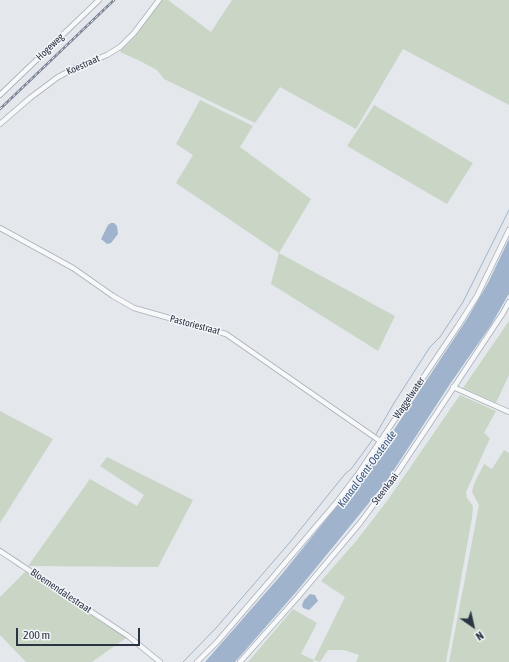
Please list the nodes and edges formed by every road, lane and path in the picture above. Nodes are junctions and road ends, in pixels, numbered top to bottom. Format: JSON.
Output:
{"nodes":[{"id":1,"x":99,"y":0,"type":"edge"},
{"id":2,"x":159,"y":0,"type":"edge"},
{"id":3,"x":0,"y":94,"type":"edge"},
{"id":4,"x":0,"y":124,"type":"edge"},
{"id":5,"x":0,"y":228,"type":"edge"},
{"id":6,"x":509,"y":230,"type":"edge"},
{"id":7,"x":509,"y":302,"type":"edge"},
{"id":8,"x":453,"y":387,"type":"junction"},
{"id":9,"x":509,"y":412,"type":"edge"},
{"id":10,"x":376,"y":438,"type":"junction"},
{"id":11,"x":0,"y":551,"type":"edge"},
{"id":12,"x":160,"y":662,"type":"edge"},
{"id":13,"x":197,"y":662,"type":"edge"},
{"id":14,"x":240,"y":662,"type":"edge"}],
"edges":[{"from":1,"to":3,"type":"street","name":"Hogeweg"},
{"from":2,"to":4,"type":"street","name":"Koestraat"},
{"from":5,"to":10,"type":"street","name":"Pastoriestraat"},
{"from":6,"to":10,"type":"street","name":"Waggelwater"},
{"from":7,"to":8,"type":"street","name":"Steenkaai"},
{"from":8,"to":9,"type":"street"},
{"from":8,"to":14,"type":"street","name":"Steenkaai"},
{"from":10,"to":13,"type":"street","name":"Waggelwater"},
{"from":11,"to":12,"type":"street","name":"Bloemendalestraat"}]}
